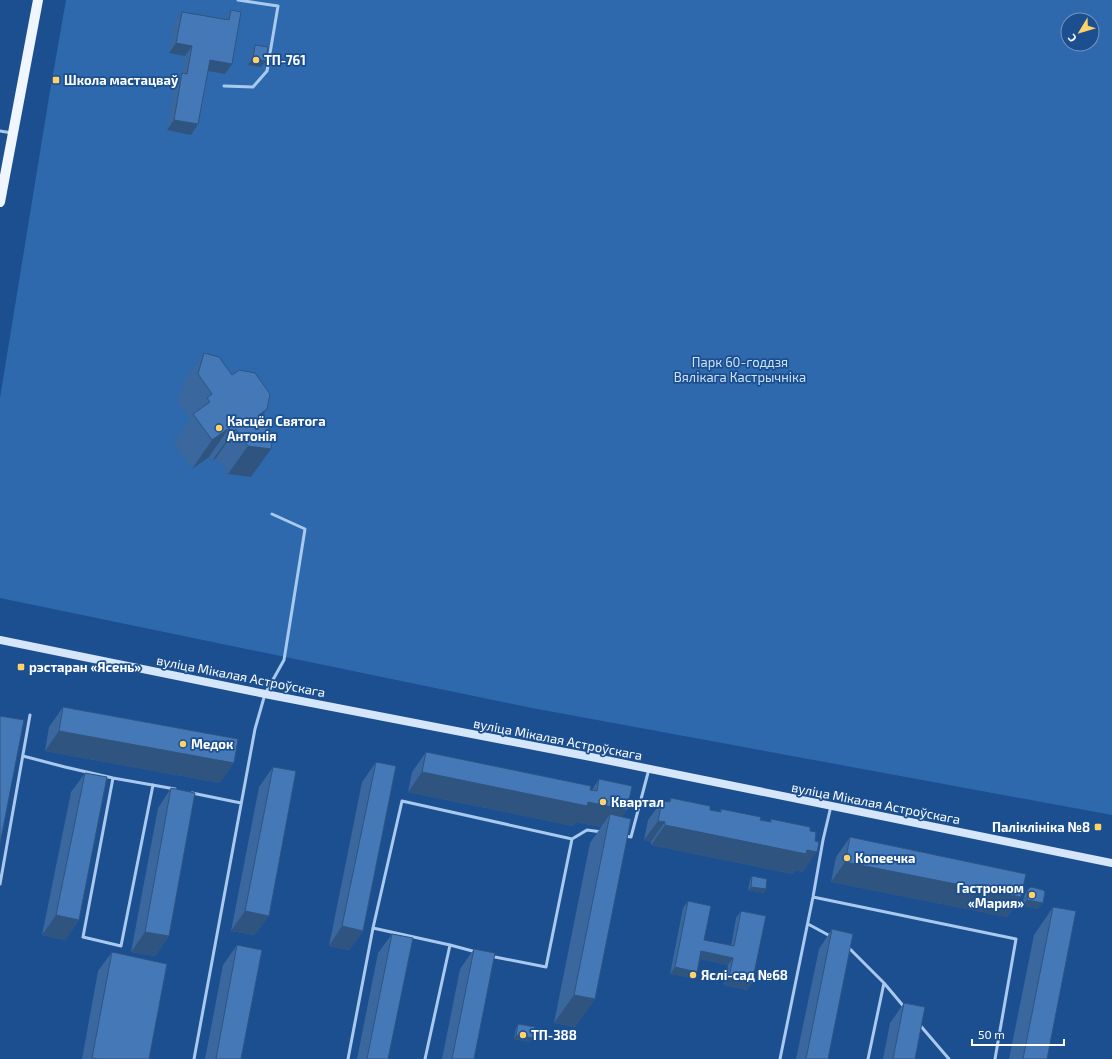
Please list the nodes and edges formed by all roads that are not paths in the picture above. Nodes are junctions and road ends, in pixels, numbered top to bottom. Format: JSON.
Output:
{"nodes":[{"id":1,"x":38,"y":0,"type":"edge"},
{"id":2,"x":238,"y":0,"type":"edge"},
{"id":3,"x":224,"y":86,"type":"dead end"},
{"id":4,"x":0,"y":131,"type":"edge"},
{"id":5,"x":13,"y":134,"type":"junction"},
{"id":6,"x":0,"y":202,"type":"edge"},
{"id":7,"x":272,"y":514,"type":"dead end"},
{"id":8,"x":0,"y":640,"type":"edge"},
{"id":9,"x":265,"y":694,"type":"junction"},
{"id":10,"x":30,"y":715,"type":"dead end"},
{"id":11,"x":23,"y":756,"type":"junction"},
{"id":12,"x":649,"y":770,"type":"junction"},
{"id":13,"x":113,"y":778,"type":"junction"},
{"id":14,"x":153,"y":785,"type":"junction"},
{"id":15,"x":182,"y":791,"type":"edge"},
{"id":16,"x":190,"y":792,"type":"edge"},
{"id":17,"x":241,"y":802,"type":"junction"},
{"id":18,"x":831,"y":806,"type":"junction"},
{"id":19,"x":609,"y":833,"type":"edge"},
{"id":20,"x":624,"y":836,"type":"edge"},
{"id":21,"x":572,"y":839,"type":"junction"},
{"id":22,"x":1112,"y":863,"type":"edge"},
{"id":23,"x":0,"y":884,"type":"edge"},
{"id":24,"x":814,"y":897,"type":"junction"},
{"id":25,"x":808,"y":924,"type":"junction"},
{"id":26,"x":373,"y":928,"type":"junction"},
{"id":27,"x":838,"y":940,"type":"edge"},
{"id":28,"x":845,"y":943,"type":"edge"},
{"id":29,"x":450,"y":945,"type":"junction"},
{"id":30,"x":884,"y":983,"type":"junction"},
{"id":31,"x":909,"y":1012,"type":"edge"},
{"id":32,"x":914,"y":1018,"type":"edge"},
{"id":33,"x":194,"y":1059,"type":"edge"},
{"id":34,"x":348,"y":1059,"type":"edge"},
{"id":35,"x":425,"y":1059,"type":"edge"},
{"id":36,"x":780,"y":1059,"type":"edge"},
{"id":37,"x":868,"y":1059,"type":"edge"},
{"id":38,"x":949,"y":1059,"type":"edge"},
{"id":39,"x":995,"y":1059,"type":"edge"}],
"edges":[{"from":1,"to":5,"type":"main road"},
{"from":2,"to":3,"type":"lane"},
{"from":4,"to":5,"type":"lane"},
{"from":5,"to":6,"type":"main road"},
{"from":7,"to":9,"type":"lane"},
{"from":8,"to":9,"type":"main road","name":"вуліца Мікалая Астроўскага"},
{"from":9,"to":12,"type":"main road","name":"вуліца Мікалая Астроўскага"},
{"from":9,"to":17,"type":"lane"},
{"from":10,"to":11,"type":"lane"},
{"from":11,"to":13,"type":"lane"},
{"from":11,"to":23,"type":"lane"},
{"from":12,"to":18,"type":"main road","name":"вуліца Мікалая Астроўскага"},
{"from":12,"to":20,"type":"lane"},
{"from":13,"to":14,"type":"lane"},
{"from":13,"to":14,"type":"lane"},
{"from":14,"to":15,"type":"lane"},
{"from":16,"to":17,"type":"lane"},
{"from":17,"to":33,"type":"lane"},
{"from":18,"to":22,"type":"main road","name":"вуліца Мікалая Астроўскага"},
{"from":18,"to":24,"type":"lane"},
{"from":19,"to":21,"type":"lane"},
{"from":21,"to":26,"type":"lane"},
{"from":21,"to":29,"type":"lane"},
{"from":24,"to":25,"type":"lane"},
{"from":24,"to":39,"type":"lane"},
{"from":25,"to":27,"type":"lane"},
{"from":25,"to":36,"type":"lane"},
{"from":26,"to":29,"type":"lane"},
{"from":26,"to":34,"type":"lane"},
{"from":28,"to":30,"type":"lane"},
{"from":29,"to":35,"type":"lane"},
{"from":30,"to":31,"type":"lane"},
{"from":30,"to":37,"type":"lane"},
{"from":32,"to":38,"type":"lane"}]}
